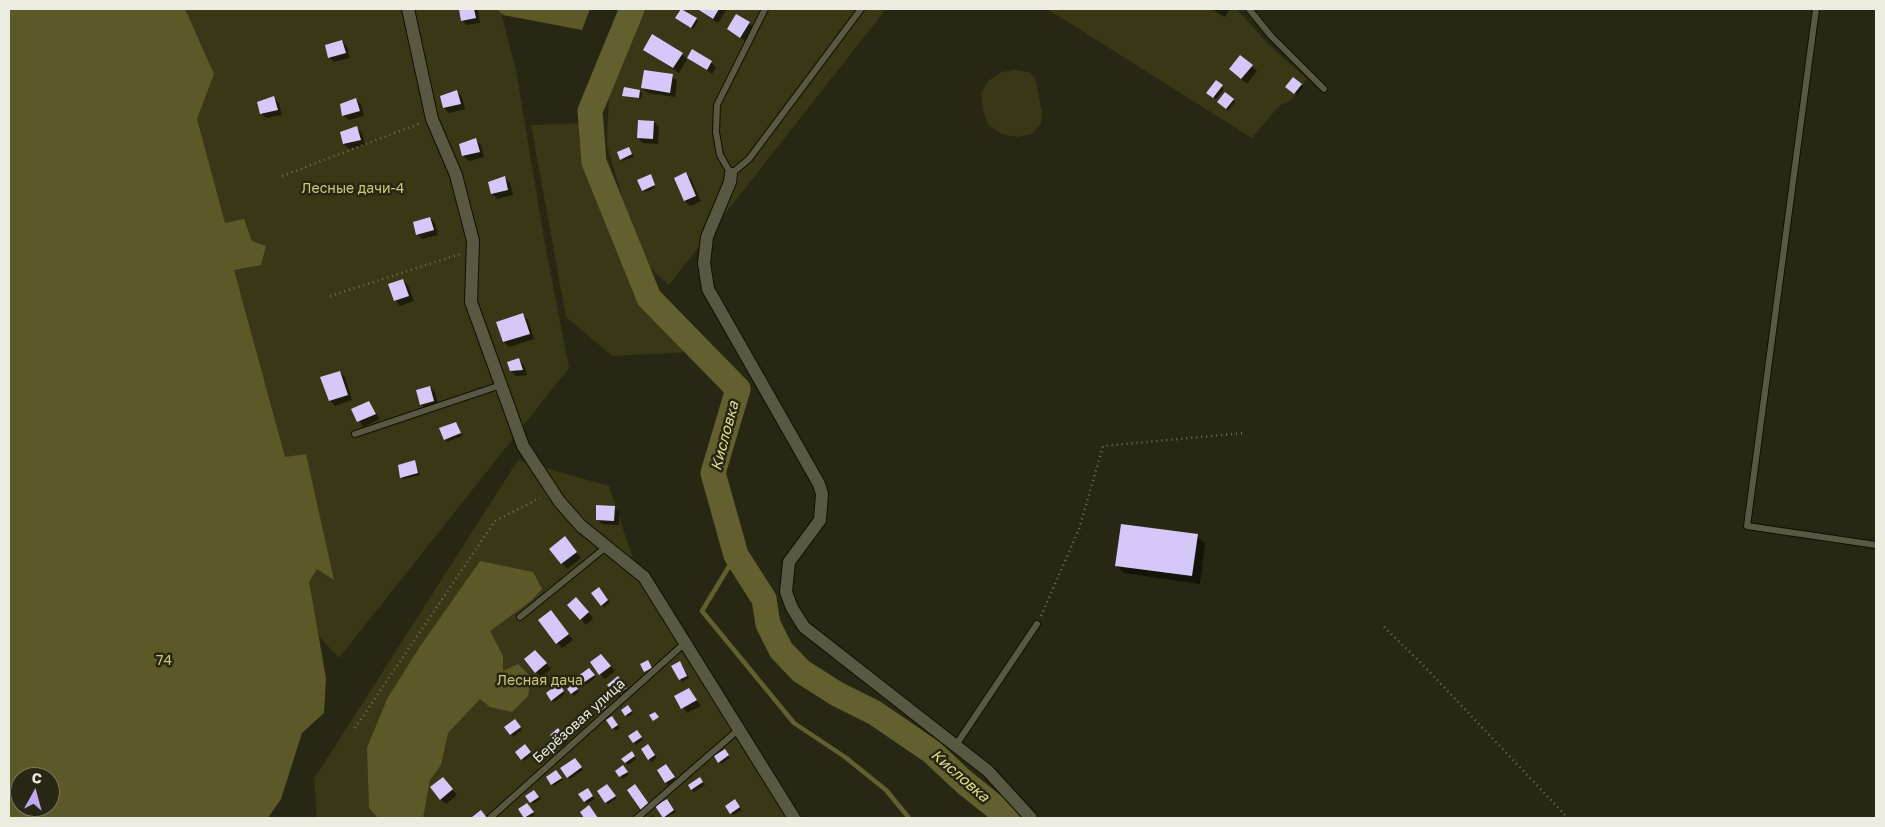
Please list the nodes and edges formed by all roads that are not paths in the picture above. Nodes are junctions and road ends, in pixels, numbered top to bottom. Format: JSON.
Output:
{"nodes":[{"id":1,"x":408,"y":9,"type":"edge"},
{"id":2,"x":765,"y":9,"type":"edge"},
{"id":3,"x":861,"y":9,"type":"edge"},
{"id":4,"x":1249,"y":9,"type":"edge"},
{"id":5,"x":1816,"y":9,"type":"edge"},
{"id":6,"x":1324,"y":89,"type":"dead end"},
{"id":7,"x":731,"y":174,"type":"junction"},
{"id":8,"x":501,"y":385,"type":"junction"},
{"id":9,"x":355,"y":434,"type":"dead end"},
{"id":10,"x":1876,"y":545,"type":"edge"},
{"id":11,"x":606,"y":547,"type":"junction"},
{"id":12,"x":520,"y":617,"type":"dead end"},
{"id":13,"x":1037,"y":624,"type":"road end"},
{"id":14,"x":685,"y":643,"type":"junction"},
{"id":15,"x":738,"y":730,"type":"junction"},
{"id":16,"x":956,"y":745,"type":"junction"},
{"id":17,"x":490,"y":818,"type":"edge"},
{"id":18,"x":638,"y":818,"type":"edge"},
{"id":19,"x":794,"y":818,"type":"edge"},
{"id":20,"x":1031,"y":818,"type":"edge"}],
"edges":[{"from":1,"to":8,"type":"street"},
{"from":2,"to":7,"type":"lane"},
{"from":3,"to":7,"type":"lane"},
{"from":4,"to":6,"type":"lane"},
{"from":5,"to":10,"type":"lane"},
{"from":7,"to":16,"type":"street"},
{"from":8,"to":9,"type":"lane"},
{"from":8,"to":11,"type":"street"},
{"from":11,"to":12,"type":"lane"},
{"from":11,"to":14,"type":"street"},
{"from":13,"to":16,"type":"lane"},
{"from":14,"to":15,"type":"street"},
{"from":14,"to":17,"type":"lane","name":"Берёзовая улица"},
{"from":15,"to":18,"type":"lane"},
{"from":15,"to":19,"type":"street"},
{"from":16,"to":20,"type":"street"}]}
